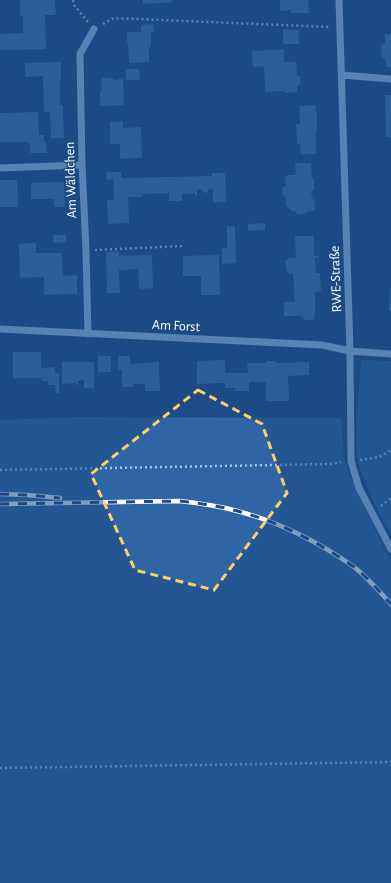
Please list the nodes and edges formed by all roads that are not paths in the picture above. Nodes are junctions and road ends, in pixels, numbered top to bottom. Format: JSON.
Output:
{"nodes":[{"id":1,"x":339,"y":0,"type":"edge"},
{"id":2,"x":94,"y":29,"type":"road end"},
{"id":3,"x":342,"y":75,"type":"junction"},
{"id":4,"x":391,"y":79,"type":"edge"},
{"id":5,"x":82,"y":165,"type":"junction"},
{"id":6,"x":0,"y":168,"type":"edge"},
{"id":7,"x":0,"y":329,"type":"edge"},
{"id":8,"x":88,"y":334,"type":"junction"},
{"id":9,"x":350,"y":351,"type":"junction"},
{"id":10,"x":391,"y":354,"type":"edge"},
{"id":11,"x":391,"y":549,"type":"edge"}],
"edges":[{"from":1,"to":3,"type":"street","name":"RWE-Straße"},
{"from":2,"to":5,"type":"street","name":"Am Wäldchen"},
{"from":3,"to":4,"type":"street"},
{"from":3,"to":9,"type":"street","name":"RWE-Straße"},
{"from":5,"to":6,"type":"street"},
{"from":5,"to":8,"type":"street","name":"Am Wäldchen"},
{"from":7,"to":8,"type":"street","name":"Am Forst"},
{"from":8,"to":9,"type":"street","name":"Am Forst"},
{"from":9,"to":10,"type":"street","name":"Am Forst"},
{"from":9,"to":11,"type":"street","name":"RWE-Straße"}]}
